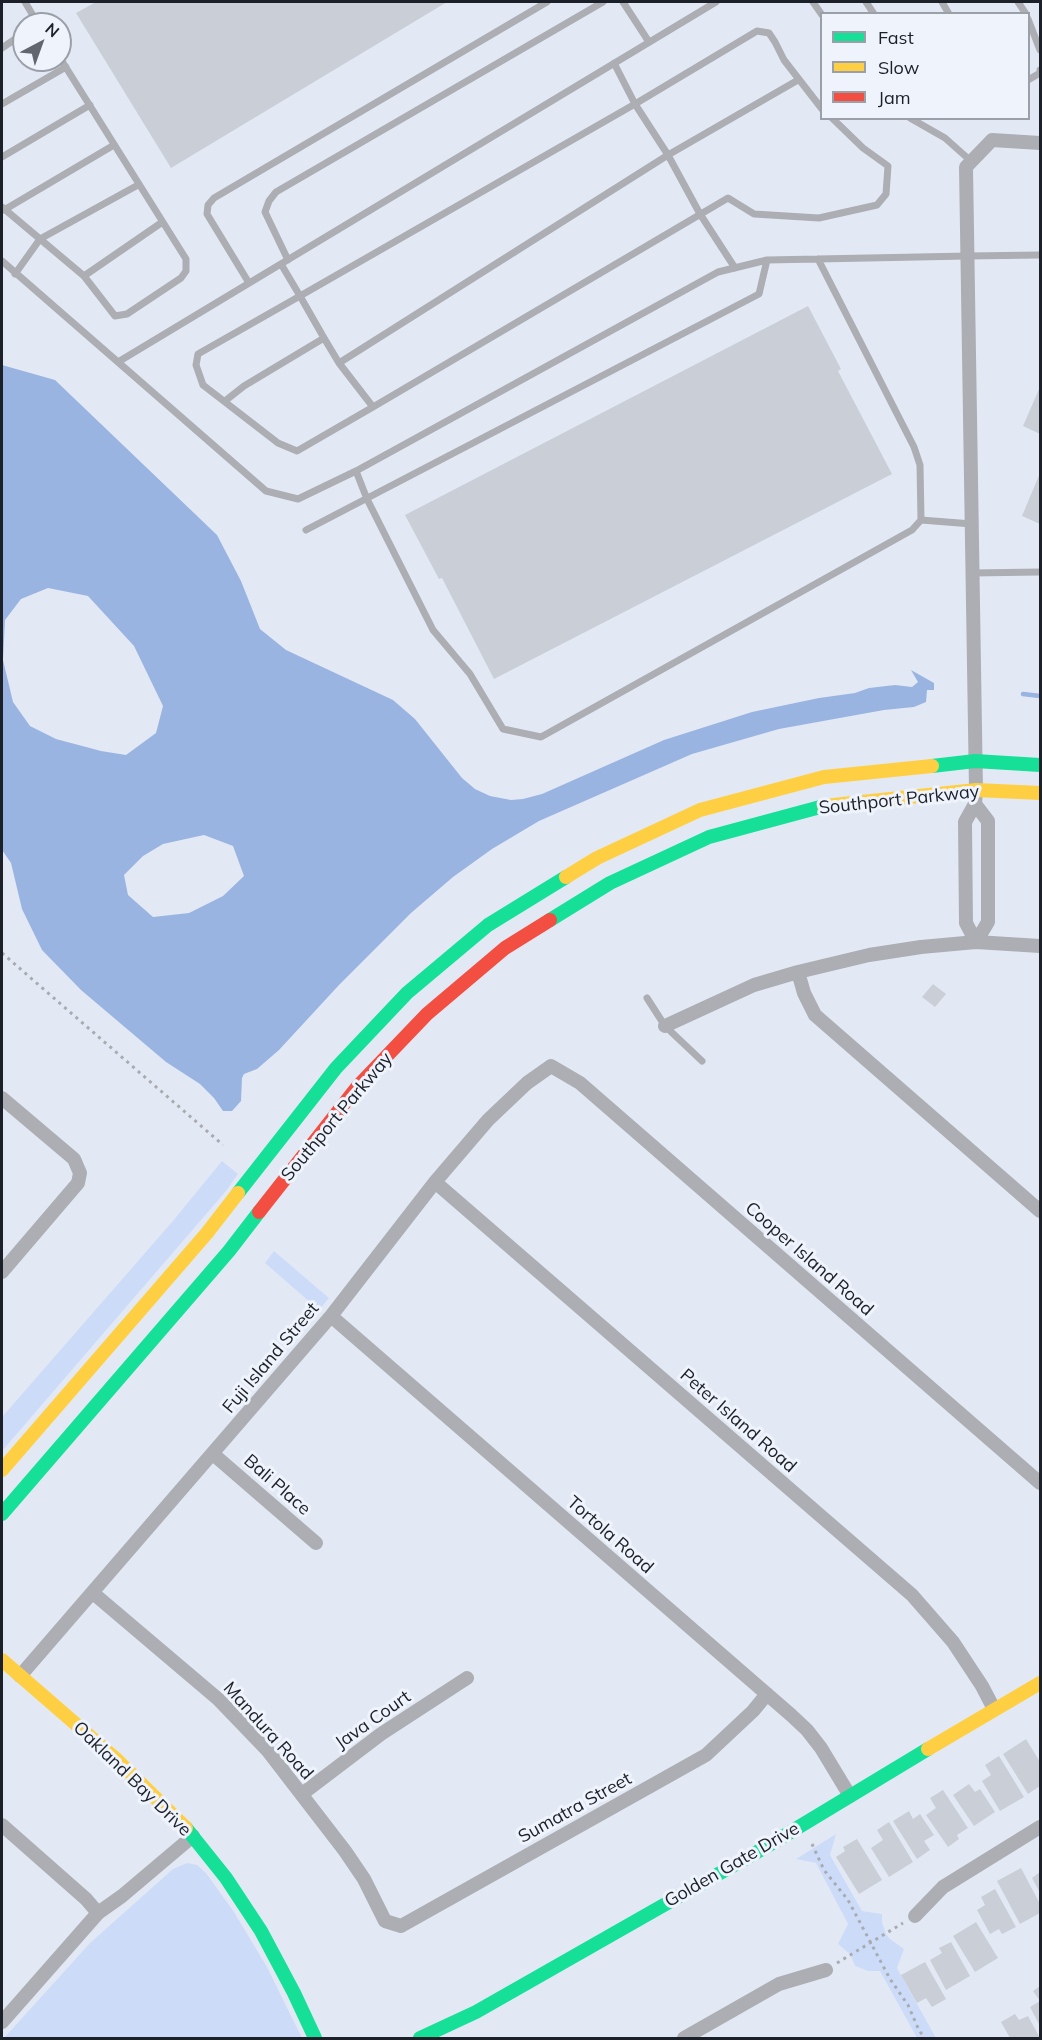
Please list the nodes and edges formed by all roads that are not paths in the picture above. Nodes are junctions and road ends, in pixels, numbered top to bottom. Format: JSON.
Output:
{"nodes":[{"id":1,"x":547,"y":2,"type":"edge"},
{"id":2,"x":603,"y":2,"type":"edge"},
{"id":3,"x":623,"y":2,"type":"edge"},
{"id":4,"x":716,"y":2,"type":"edge"},
{"id":5,"x":1030,"y":22,"type":"edge"},
{"id":6,"x":649,"y":42,"type":"junction"},
{"id":7,"x":1041,"y":50,"type":"edge"},
{"id":8,"x":614,"y":63,"type":"junction"},
{"id":9,"x":1041,"y":70,"type":"edge"},
{"id":10,"x":57,"y":72,"type":"edge"},
{"id":11,"x":69,"y":72,"type":"edge"},
{"id":12,"x":1030,"y":79,"type":"edge"},
{"id":13,"x":798,"y":80,"type":"junction"},
{"id":14,"x":2,"y":104,"type":"edge"},
{"id":15,"x":635,"y":104,"type":"junction"},
{"id":16,"x":90,"y":105,"type":"junction"},
{"id":17,"x":820,"y":107,"type":"edge"},
{"id":18,"x":834,"y":120,"type":"edge"},
{"id":19,"x":914,"y":120,"type":"edge"},
{"id":20,"x":1041,"y":143,"type":"edge"},
{"id":21,"x":114,"y":145,"type":"junction"},
{"id":22,"x":669,"y":155,"type":"junction"},
{"id":23,"x":2,"y":157,"type":"edge"},
{"id":24,"x":972,"y":162,"type":"junction"},
{"id":25,"x":138,"y":185,"type":"junction"},
{"id":26,"x":3,"y":208,"type":"edge"},
{"id":27,"x":700,"y":214,"type":"junction"},
{"id":28,"x":161,"y":223,"type":"junction"},
{"id":29,"x":40,"y":239,"type":"junction"},
{"id":30,"x":1041,"y":255,"type":"edge"},
{"id":31,"x":968,"y":256,"type":"junction"},
{"id":32,"x":818,"y":259,"type":"junction"},
{"id":33,"x":288,"y":260,"type":"junction"},
{"id":34,"x":767,"y":260,"type":"junction"},
{"id":35,"x":2,"y":261,"type":"edge"},
{"id":36,"x":281,"y":264,"type":"junction"},
{"id":37,"x":735,"y":268,"type":"junction"},
{"id":38,"x":15,"y":274,"type":"junction"},
{"id":39,"x":84,"y":276,"type":"junction"},
{"id":40,"x":249,"y":283,"type":"junction"},
{"id":41,"x":300,"y":297,"type":"junction"},
{"id":42,"x":324,"y":338,"type":"junction"},
{"id":43,"x":118,"y":363,"type":"junction"},
{"id":44,"x":339,"y":363,"type":"junction"},
{"id":45,"x":225,"y":401,"type":"junction"},
{"id":46,"x":373,"y":407,"type":"junction"},
{"id":47,"x":356,"y":471,"type":"junction"},
{"id":48,"x":367,"y":499,"type":"junction"},
{"id":49,"x":921,"y":520,"type":"junction"},
{"id":50,"x":972,"y":524,"type":"junction"},
{"id":51,"x":306,"y":530,"type":"dead end"},
{"id":52,"x":1041,"y":572,"type":"edge"},
{"id":53,"x":972,"y":573,"type":"junction"},
{"id":54,"x":975,"y":761,"type":"junction"},
{"id":55,"x":1041,"y":765,"type":"edge"},
{"id":56,"x":976,"y":790,"type":"junction"},
{"id":57,"x":1041,"y":794,"type":"edge"},
{"id":58,"x":975,"y":804,"type":"junction"},
{"id":59,"x":976,"y":942,"type":"junction"},
{"id":60,"x":1041,"y":946,"type":"edge"},
{"id":61,"x":798,"y":972,"type":"junction"},
{"id":62,"x":647,"y":998,"type":"dead end"},
{"id":63,"x":665,"y":1026,"type":"junction"},
{"id":64,"x":702,"y":1061,"type":"dead end"},
{"id":65,"x":551,"y":1066,"type":"joint"},
{"id":66,"x":2,"y":1098,"type":"edge"},
{"id":67,"x":435,"y":1182,"type":"junction"},
{"id":68,"x":1041,"y":1211,"type":"edge"},
{"id":69,"x":2,"y":1272,"type":"edge"},
{"id":70,"x":331,"y":1316,"type":"junction"},
{"id":71,"x":213,"y":1454,"type":"junction"},
{"id":72,"x":2,"y":1470,"type":"edge"},
{"id":73,"x":1041,"y":1483,"type":"edge"},
{"id":74,"x":2,"y":1514,"type":"edge"},
{"id":75,"x":316,"y":1543,"type":"dead end"},
{"id":76,"x":93,"y":1593,"type":"junction"},
{"id":77,"x":2,"y":1660,"type":"edge"},
{"id":78,"x":20,"y":1676,"type":"junction"},
{"id":79,"x":467,"y":1678,"type":"dead end"},
{"id":80,"x":1041,"y":1683,"type":"edge"},
{"id":81,"x":767,"y":1694,"type":"junction"},
{"id":82,"x":994,"y":1709,"type":"junction"},
{"id":83,"x":302,"y":1794,"type":"junction"},
{"id":84,"x":850,"y":1796,"type":"junction"},
{"id":85,"x":2,"y":1825,"type":"edge"},
{"id":86,"x":1041,"y":1827,"type":"edge"},
{"id":87,"x":193,"y":1836,"type":"junction"},
{"id":88,"x":98,"y":1913,"type":"junction"},
{"id":89,"x":915,"y":1916,"type":"road end"},
{"id":90,"x":385,"y":1921,"type":"joint"},
{"id":91,"x":826,"y":1970,"type":"road end"},
{"id":92,"x":2,"y":2022,"type":"edge"},
{"id":93,"x":315,"y":2038,"type":"edge"},
{"id":94,"x":420,"y":2038,"type":"edge"},
{"id":95,"x":684,"y":2038,"type":"edge"}],
"edges":[{"from":1,"to":40,"type":"lane"},
{"from":2,"to":33,"type":"lane"},
{"from":3,"to":6,"type":"lane"},
{"from":4,"to":6,"type":"lane"},
{"from":5,"to":7,"type":"lane"},
{"from":6,"to":8,"type":"lane"},
{"from":8,"to":15,"type":"lane"},
{"from":8,"to":33,"type":"lane"},
{"from":9,"to":12,"type":"lane"},
{"from":10,"to":14,"type":"lane"},
{"from":11,"to":16,"type":"lane"},
{"from":13,"to":15,"type":"lane"},
{"from":13,"to":17,"type":"lane"},
{"from":13,"to":22,"type":"lane"},
{"from":15,"to":22,"type":"lane"},
{"from":15,"to":41,"type":"lane"},
{"from":16,"to":21,"type":"lane"},
{"from":16,"to":23,"type":"lane"},
{"from":18,"to":27,"type":"lane"},
{"from":19,"to":24,"type":"lane"},
{"from":20,"to":24,"type":"street"},
{"from":21,"to":25,"type":"lane"},
{"from":21,"to":26,"type":"lane"},
{"from":22,"to":27,"type":"lane"},
{"from":22,"to":44,"type":"lane"},
{"from":24,"to":31,"type":"street"},
{"from":25,"to":28,"type":"lane"},
{"from":25,"to":29,"type":"lane"},
{"from":26,"to":29,"type":"lane"},
{"from":27,"to":37,"type":"lane"},
{"from":27,"to":46,"type":"lane"},
{"from":28,"to":39,"type":"lane"},
{"from":28,"to":39,"type":"lane"},
{"from":29,"to":38,"type":"lane"},
{"from":29,"to":39,"type":"lane"},
{"from":30,"to":31,"type":"lane"},
{"from":31,"to":32,"type":"lane"},
{"from":31,"to":50,"type":"street"},
{"from":32,"to":34,"type":"lane"},
{"from":32,"to":49,"type":"lane"},
{"from":33,"to":36,"type":"lane"},
{"from":34,"to":37,"type":"lane"},
{"from":34,"to":48,"type":"lane"},
{"from":35,"to":38,"type":"lane"},
{"from":36,"to":40,"type":"lane"},
{"from":36,"to":41,"type":"lane"},
{"from":37,"to":47,"type":"lane"},
{"from":38,"to":43,"type":"lane"},
{"from":40,"to":43,"type":"lane"},
{"from":41,"to":42,"type":"lane"},
{"from":41,"to":45,"type":"lane"},
{"from":42,"to":44,"type":"lane"},
{"from":42,"to":45,"type":"lane"},
{"from":43,"to":47,"type":"lane"},
{"from":44,"to":46,"type":"lane"},
{"from":45,"to":46,"type":"lane"},
{"from":47,"to":48,"type":"lane"},
{"from":48,"to":49,"type":"lane"},
{"from":48,"to":51,"type":"lane"},
{"from":49,"to":50,"type":"lane"},
{"from":50,"to":53,"type":"street"},
{"from":52,"to":53,"type":"lane"},
{"from":53,"to":54,"type":"street"},
{"from":54,"to":55,"type":"main road","name":"Southport Parkway"},
{"from":54,"to":56,"type":"street"},
{"from":54,"to":72,"type":"main road","name":"Southport Parkway"},
{"from":56,"to":57,"type":"main road","name":"Southport Parkway"},
{"from":56,"to":58,"type":"street"},
{"from":56,"to":74,"type":"main road","name":"Southport Parkway"},
{"from":58,"to":59,"type":"street"},
{"from":58,"to":59,"type":"street"},
{"from":59,"to":60,"type":"street"},
{"from":59,"to":61,"type":"street"},
{"from":61,"to":63,"type":"street"},
{"from":61,"to":68,"type":"street"},
{"from":62,"to":63,"type":"lane"},
{"from":63,"to":64,"type":"lane"},
{"from":65,"to":67,"type":"street","name":"Fuji Island Street"},
{"from":65,"to":73,"type":"street","name":"Cooper Island Road"},
{"from":66,"to":69,"type":"street"},
{"from":67,"to":70,"type":"street","name":"Fuji Island Street"},
{"from":67,"to":82,"type":"street","name":"Peter Island Road"},
{"from":70,"to":71,"type":"street","name":"Fuji Island Street"},
{"from":70,"to":81,"type":"street","name":"Tortola Road"},
{"from":71,"to":75,"type":"street","name":"Bali Place"},
{"from":71,"to":76,"type":"street","name":"Fuji Island Street"},
{"from":76,"to":78,"type":"street","name":"Fuji Island Street"},
{"from":76,"to":83,"type":"street","name":"Mandura Road"},
{"from":77,"to":78,"type":"main road","name":"Oakland Bay Drive"},
{"from":78,"to":87,"type":"main road","name":"Oakland Bay Drive"},
{"from":79,"to":83,"type":"street","name":"Java Court"},
{"from":80,"to":82,"type":"main road","name":"Golden Gate Drive"},
{"from":81,"to":84,"type":"street","name":"Tortola Road"},
{"from":81,"to":90,"type":"street","name":"Sumatra Street"},
{"from":82,"to":84,"type":"main road","name":"Golden Gate Drive"},
{"from":83,"to":90,"type":"street","name":"Mandura Road"},
{"from":84,"to":94,"type":"main road","name":"Golden Gate Drive"},
{"from":85,"to":88,"type":"street"},
{"from":86,"to":89,"type":"street"},
{"from":87,"to":88,"type":"street"},
{"from":87,"to":93,"type":"main road","name":"Oakland Bay Drive"},
{"from":88,"to":92,"type":"street"},
{"from":91,"to":95,"type":"street"}]}
